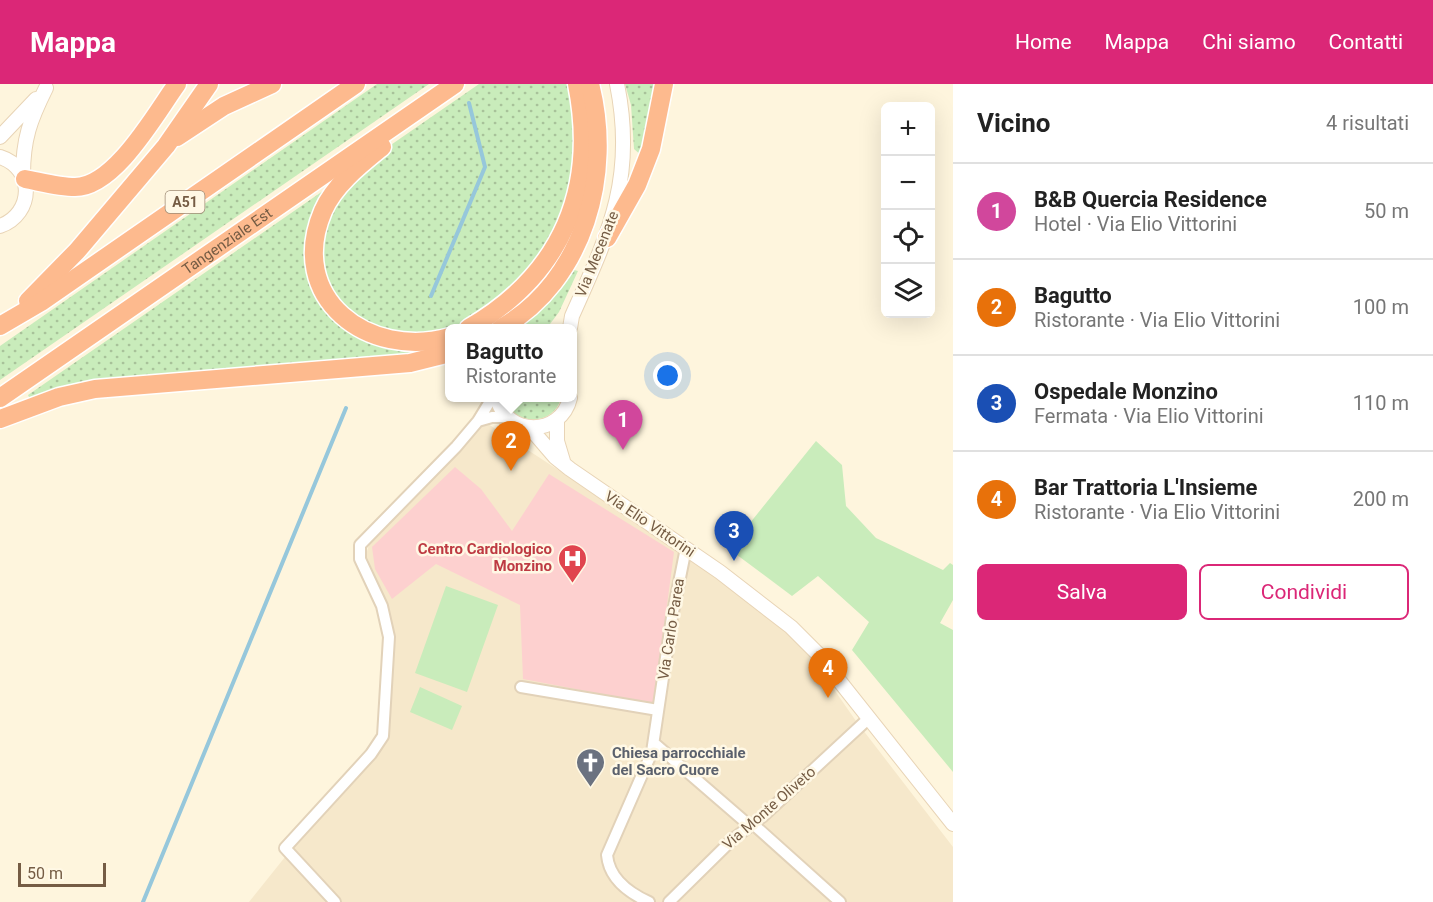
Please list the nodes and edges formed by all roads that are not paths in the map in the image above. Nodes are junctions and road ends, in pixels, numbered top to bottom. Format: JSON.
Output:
{"nodes":[{"id":1,"x":177,"y":84,"type":"edge"},
{"id":2,"x":209,"y":84,"type":"edge"},
{"id":3,"x":272,"y":84,"type":"edge"},
{"id":4,"x":356,"y":84,"type":"edge"},
{"id":5,"x":577,"y":84,"type":"edge"},
{"id":6,"x":590,"y":84,"type":"edge"},
{"id":7,"x":617,"y":84,"type":"edge"},
{"id":8,"x":664,"y":84,"type":"edge"},
{"id":9,"x":48,"y":86,"type":"edge"},
{"id":10,"x":451,"y":87,"type":"edge"},
{"id":11,"x":0,"y":137,"type":"edge"},
{"id":12,"x":166,"y":146,"type":"junction"},
{"id":13,"x":0,"y":157,"type":"edge"},
{"id":14,"x":24,"y":177,"type":"junction"},
{"id":15,"x":0,"y":226,"type":"edge"},
{"id":16,"x":607,"y":238,"type":"junction"},
{"id":17,"x":6,"y":322,"type":"edge"},
{"id":18,"x":571,"y":322,"type":"edge"},
{"id":19,"x":476,"y":324,"type":"edge"},
{"id":20,"x":506,"y":324,"type":"edge"},
{"id":21,"x":445,"y":338,"type":"edge"},
{"id":22,"x":445,"y":354,"type":"edge"},
{"id":23,"x":445,"y":367,"type":"edge"},
{"id":24,"x":267,"y":374,"type":"junction"},
{"id":25,"x":0,"y":398,"type":"edge"},
{"id":26,"x":490,"y":402,"type":"edge"},
{"id":27,"x":499,"y":402,"type":"edge"},
{"id":28,"x":568,"y":402,"type":"edge"},
{"id":29,"x":508,"y":417,"type":"junction"},
{"id":30,"x":0,"y":419,"type":"edge"},
{"id":31,"x":557,"y":419,"type":"junction"},
{"id":32,"x":478,"y":421,"type":"junction"},
{"id":33,"x":530,"y":428,"type":"junction"},
{"id":34,"x":563,"y":461,"type":"junction"},
{"id":35,"x":686,"y":548,"type":"junction"},
{"id":36,"x":521,"y":687,"type":"dead end"},
{"id":37,"x":658,"y":710,"type":"junction"},
{"id":38,"x":868,"y":719,"type":"junction"},
{"id":39,"x":654,"y":743,"type":"junction"},
{"id":40,"x":953,"y":824,"type":"edge"},
{"id":41,"x":752,"y":825,"type":"junction"},
{"id":42,"x":616,"y":878,"type":"junction"},
{"id":43,"x":668,"y":901,"type":"edge"},
{"id":44,"x":335,"y":902,"type":"edge"},
{"id":45,"x":631,"y":902,"type":"edge"},
{"id":46,"x":649,"y":902,"type":"edge"},
{"id":47,"x":840,"y":902,"type":"edge"}],
"edges":[{"from":1,"to":14,"type":"highway"},
{"from":2,"to":12,"type":"highway"},
{"from":3,"to":12,"type":"highway"},
{"from":4,"to":17,"type":"highway","number":"A51"},
{"from":5,"to":19,"type":"highway"},
{"from":6,"to":20,"type":"highway"},
{"from":7,"to":16,"type":"street","name":"Via Mecenate"},
{"from":8,"to":16,"type":"highway"},
{"from":9,"to":11,"type":"street"},
{"from":9,"to":14,"type":"street"},
{"from":10,"to":21,"type":"highway"},
{"from":10,"to":25,"type":"highway","name":"Tangenziale Est"},
{"from":12,"to":17,"type":"highway"},
{"from":13,"to":14,"type":"street"},
{"from":14,"to":15,"type":"street"},
{"from":16,"to":18,"type":"street","name":"Via Mecenate"},
{"from":22,"to":24,"type":"highway"},
{"from":23,"to":24,"type":"highway"},
{"from":24,"to":30,"type":"highway"},
{"from":26,"to":32,"type":"street"},
{"from":27,"to":29,"type":"street"},
{"from":28,"to":31,"type":"street"},
{"from":29,"to":32,"type":"street"},
{"from":29,"to":33,"type":"street"},
{"from":31,"to":33,"type":"street"},
{"from":31,"to":34,"type":"street"},
{"from":32,"to":44,"type":"street"},
{"from":33,"to":34,"type":"street","name":"Via Elio Vittorini"},
{"from":34,"to":35,"type":"street","name":"Via Elio Vittorini"},
{"from":35,"to":37,"type":"street","name":"Via Carlo Parea"},
{"from":35,"to":38,"type":"street","name":"Via Elio Vittorini"},
{"from":36,"to":37,"type":"street"},
{"from":37,"to":39,"type":"street","name":"Via Carlo Parea"},
{"from":38,"to":40,"type":"street","name":"Via Elio Vittorini"},
{"from":38,"to":41,"type":"street","name":"Via Monte Oliveto"},
{"from":39,"to":41,"type":"street"},
{"from":39,"to":42,"type":"street","name":"Via Carlo Parea"},
{"from":41,"to":43,"type":"street","name":"Via Monte Oliveto"},
{"from":41,"to":47,"type":"street"},
{"from":42,"to":45,"type":"street","name":"Via Carlo Parea"},
{"from":42,"to":46,"type":"street"}]}
